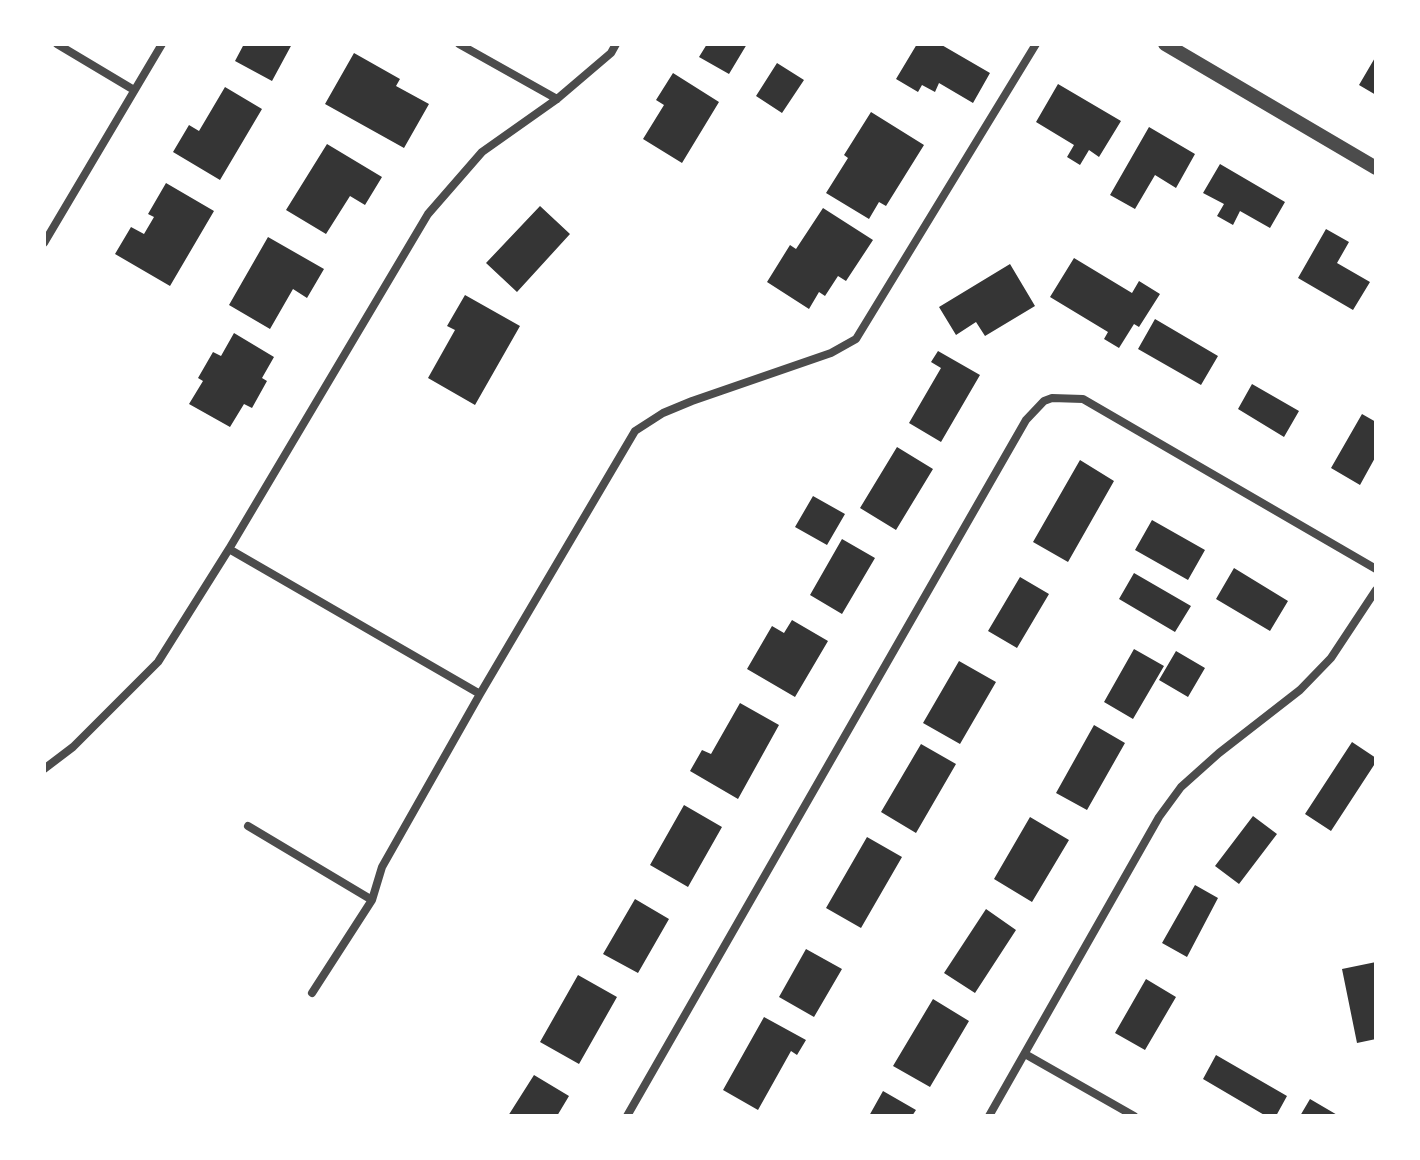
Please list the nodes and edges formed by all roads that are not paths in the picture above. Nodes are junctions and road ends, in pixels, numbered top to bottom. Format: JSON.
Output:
{"nodes":[{"id":1,"x":57,"y":44,"type":"edge"},
{"id":2,"x":162,"y":44,"type":"edge"},
{"id":3,"x":459,"y":44,"type":"edge"},
{"id":4,"x":616,"y":44,"type":"edge"},
{"id":5,"x":1036,"y":44,"type":"edge"},
{"id":6,"x":1165,"y":44,"type":"edge"},
{"id":7,"x":134,"y":90,"type":"junction"},
{"id":8,"x":557,"y":99,"type":"junction"},
{"id":9,"x":1376,"y":168,"type":"edge"},
{"id":10,"x":44,"y":243,"type":"edge"},
{"id":11,"x":229,"y":549,"type":"junction"},
{"id":12,"x":1376,"y":569,"type":"edge"},
{"id":13,"x":1376,"y":590,"type":"edge"},
{"id":14,"x":480,"y":694,"type":"junction"},
{"id":15,"x":44,"y":769,"type":"edge"},
{"id":16,"x":248,"y":826,"type":"dead end"},
{"id":17,"x":372,"y":900,"type":"junction"},
{"id":18,"x":312,"y":993,"type":"dead end"},
{"id":19,"x":1025,"y":1054,"type":"junction"},
{"id":20,"x":627,"y":1116,"type":"edge"},
{"id":21,"x":989,"y":1116,"type":"edge"},
{"id":22,"x":1134,"y":1116,"type":"edge"}],
"edges":[{"from":1,"to":7,"type":"street"},
{"from":2,"to":7,"type":"street"},
{"from":3,"to":8,"type":"street"},
{"from":4,"to":8,"type":"street"},
{"from":5,"to":14,"type":"street"},
{"from":6,"to":9,"type":"street"},
{"from":7,"to":10,"type":"street"},
{"from":8,"to":11,"type":"street"},
{"from":11,"to":14,"type":"street"},
{"from":11,"to":15,"type":"street"},
{"from":12,"to":20,"type":"street"},
{"from":13,"to":19,"type":"street"},
{"from":14,"to":17,"type":"street"},
{"from":16,"to":17,"type":"street"},
{"from":17,"to":18,"type":"street"},
{"from":19,"to":21,"type":"street"},
{"from":19,"to":22,"type":"street"}]}
